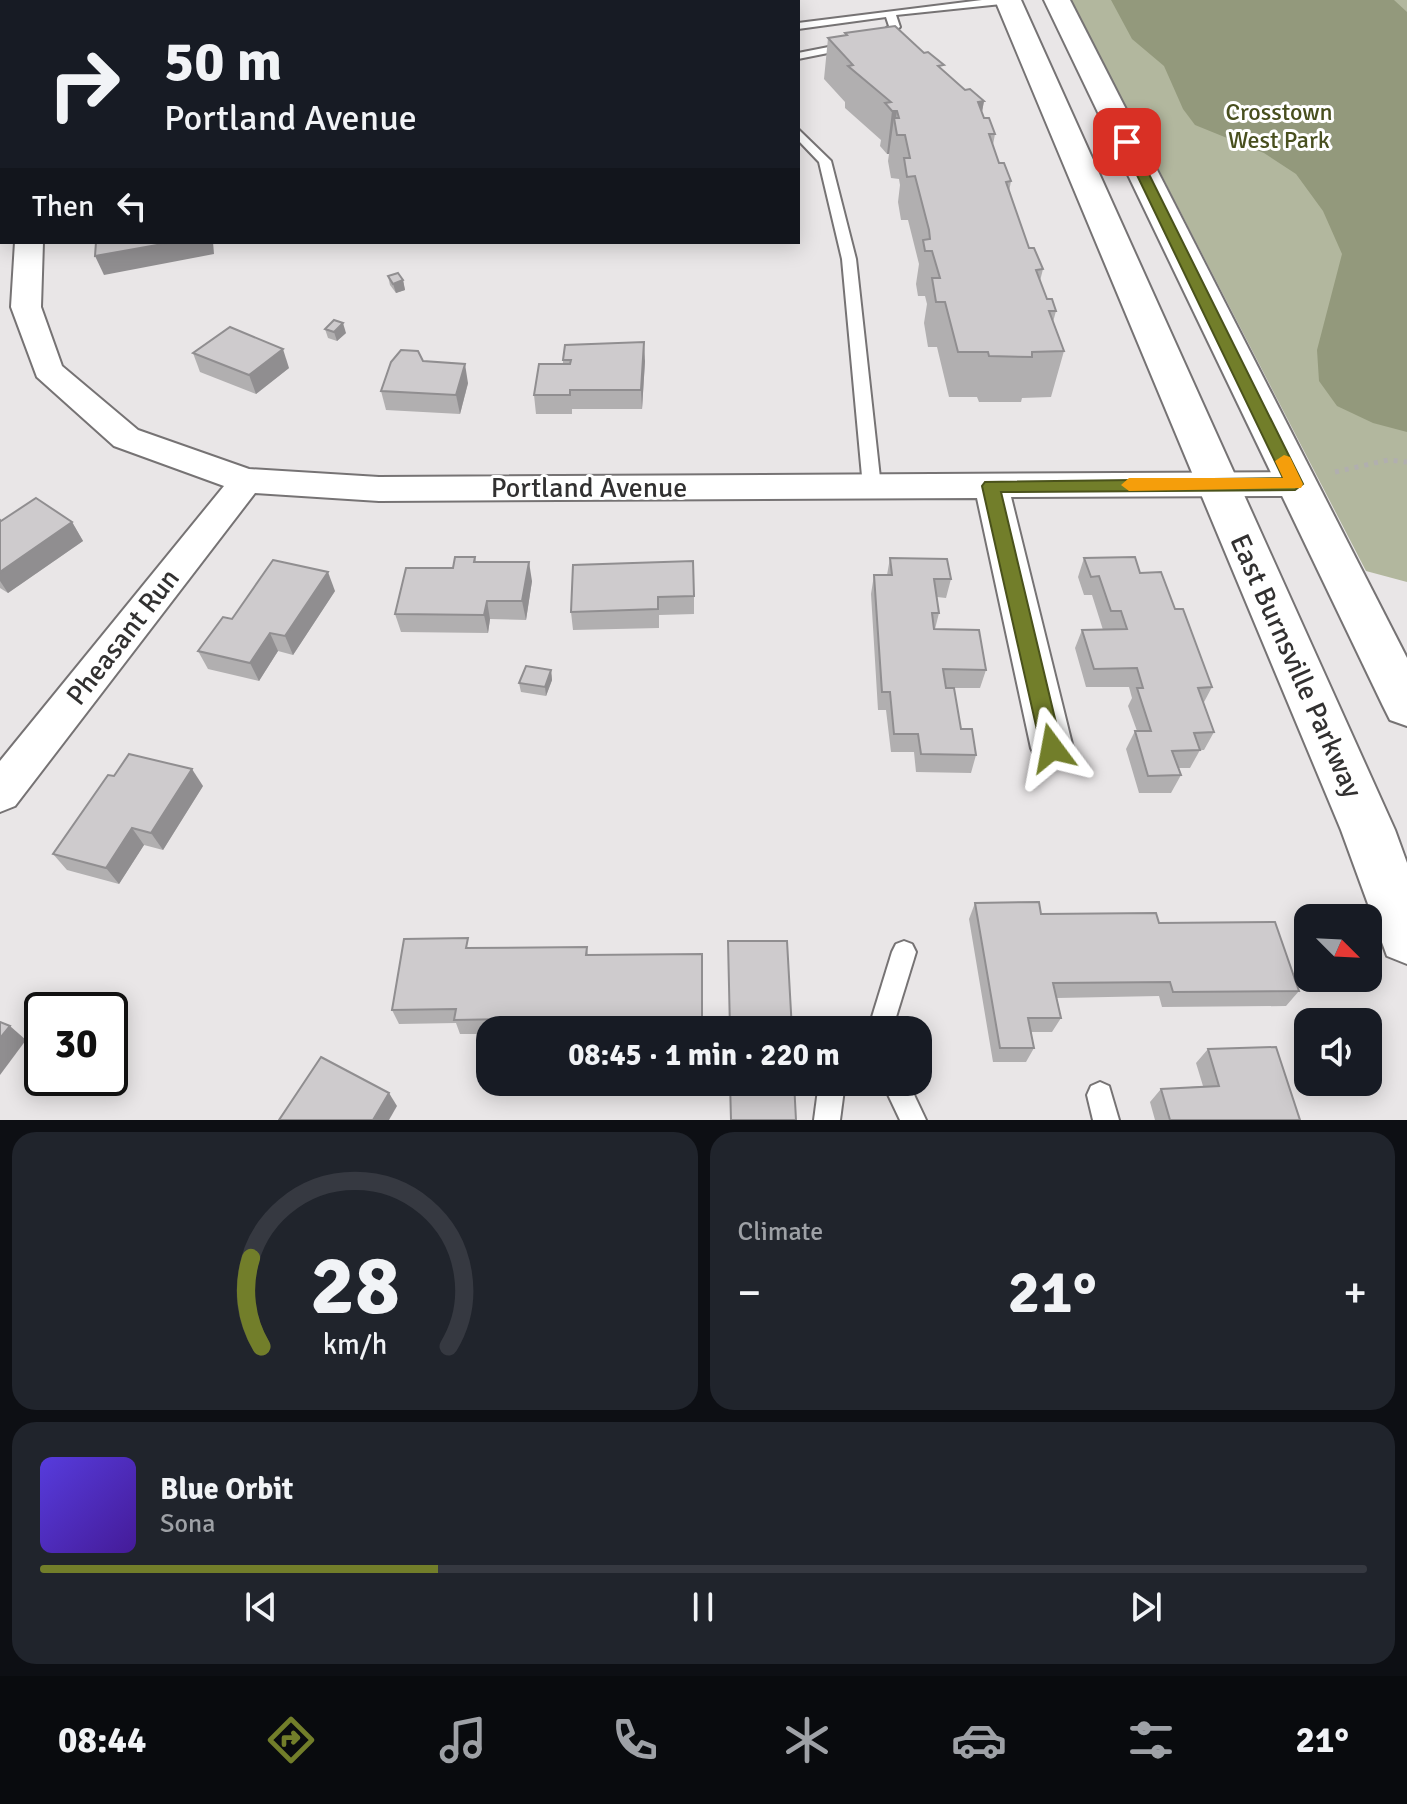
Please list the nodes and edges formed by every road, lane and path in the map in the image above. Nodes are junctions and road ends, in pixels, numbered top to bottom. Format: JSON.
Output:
{"nodes":[{"id":1,"x":1009,"y":0,"type":"edge"},
{"id":2,"x":1057,"y":0,"type":"edge"},
{"id":3,"x":868,"y":5,"type":"dead end"},
{"id":4,"x":890,"y":13,"type":"junction"},
{"id":5,"x":800,"y":26,"type":"edge"},
{"id":6,"x":800,"y":56,"type":"edge"},
{"id":7,"x":800,"y":135,"type":"edge"},
{"id":8,"x":29,"y":244,"type":"edge"},
{"id":9,"x":1407,"y":462,"type":"edge"},
{"id":10,"x":1334,"y":473,"type":"dead end"},
{"id":11,"x":246,"y":481,"type":"junction"},
{"id":12,"x":1216,"y":484,"type":"junction"},
{"id":13,"x":1295,"y":484,"type":"junction"},
{"id":14,"x":991,"y":486,"type":"junction"},
{"id":15,"x":872,"y":487,"type":"junction"},
{"id":16,"x":1407,"y":706,"type":"edge"},
{"id":17,"x":1052,"y":748,"type":"dead end"},
{"id":18,"x":0,"y":793,"type":"edge"},
{"id":19,"x":1407,"y":937,"type":"edge"},
{"id":20,"x":904,"y":952,"type":"dead end"},
{"id":21,"x":884,"y":1016,"type":"edge"},
{"id":22,"x":1100,"y":1095,"type":"dead end"},
{"id":23,"x":830,"y":1096,"type":"edge"},
{"id":24,"x":902,"y":1096,"type":"edge"},
{"id":25,"x":827,"y":1120,"type":"edge"},
{"id":26,"x":913,"y":1120,"type":"edge"},
{"id":27,"x":1106,"y":1120,"type":"edge"}],
"edges":[{"from":1,"to":4,"type":"lane"},
{"from":1,"to":12,"type":"street","name":"East Burnsville Parkway"},
{"from":2,"to":13,"type":"street"},
{"from":3,"to":4,"type":"lane"},
{"from":4,"to":5,"type":"lane"},
{"from":4,"to":6,"type":"lane"},
{"from":7,"to":15,"type":"lane"},
{"from":8,"to":11,"type":"street","name":"Portland Avenue"},
{"from":9,"to":10,"type":"path"},
{"from":11,"to":15,"type":"street","name":"Portland Avenue"},
{"from":11,"to":18,"type":"street","name":"Pheasant Run"},
{"from":12,"to":13,"type":"street","name":"Portland Avenue"},
{"from":12,"to":14,"type":"street","name":"Portland Avenue"},
{"from":12,"to":19,"type":"street","name":"East Burnsville Parkway"},
{"from":13,"to":16,"type":"street"},
{"from":14,"to":15,"type":"street","name":"Portland Avenue"},
{"from":14,"to":17,"type":"street"},
{"from":20,"to":21,"type":"lane"},
{"from":22,"to":27,"type":"lane"},
{"from":23,"to":25,"type":"lane"},
{"from":24,"to":26,"type":"lane"}]}
